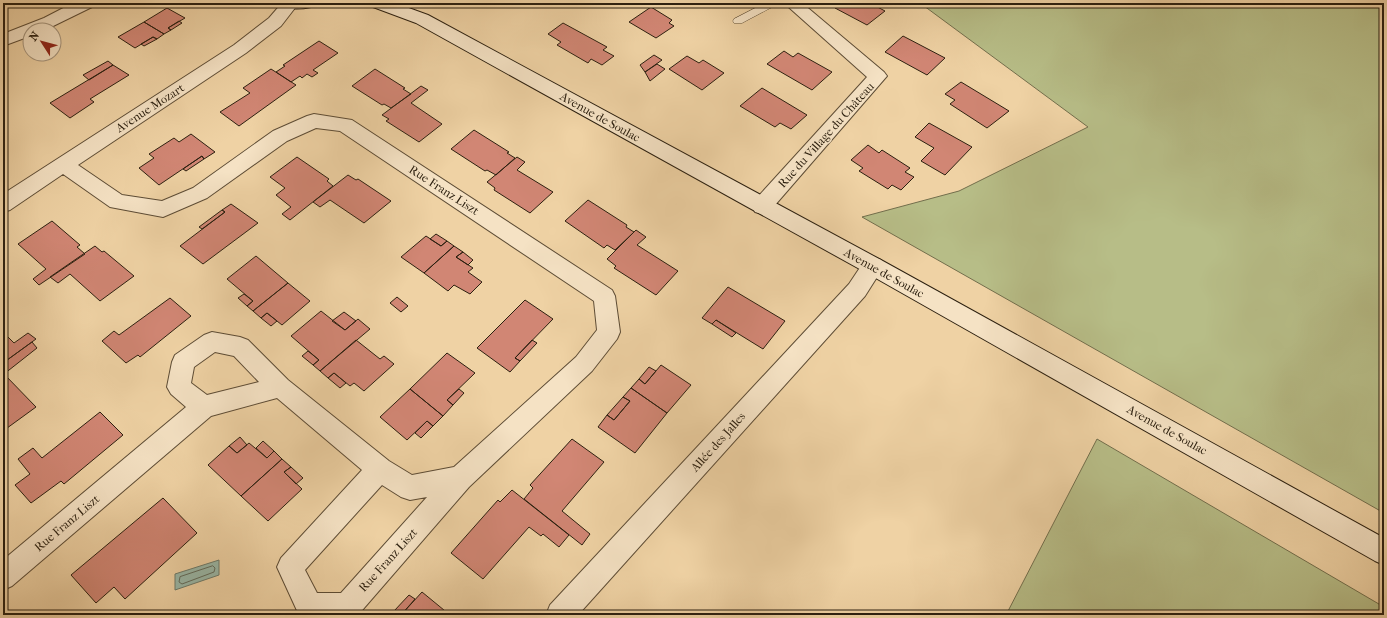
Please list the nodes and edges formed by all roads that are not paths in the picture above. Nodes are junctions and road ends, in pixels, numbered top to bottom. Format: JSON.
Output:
{"nodes":[{"id":1,"x":86,"y":3,"type":"edge"},
{"id":2,"x":294,"y":3,"type":"edge"},
{"id":3,"x":379,"y":3,"type":"edge"},
{"id":4,"x":773,"y":3,"type":"edge"},
{"id":5,"x":792,"y":3,"type":"edge"},
{"id":6,"x":738,"y":21,"type":"dead end"},
{"id":7,"x":3,"y":40,"type":"edge"},
{"id":8,"x":63,"y":164,"type":"junction"},
{"id":9,"x":3,"y":204,"type":"edge"},
{"id":10,"x":762,"y":206,"type":"junction"},
{"id":11,"x":873,"y":266,"type":"junction"},
{"id":12,"x":280,"y":387,"type":"junction"},
{"id":13,"x":204,"y":407,"type":"junction"},
{"id":14,"x":380,"y":469,"type":"junction"},
{"id":15,"x":460,"y":478,"type":"junction"},
{"id":16,"x":1384,"y":552,"type":"edge"},
{"id":17,"x":3,"y":577,"type":"edge"},
{"id":18,"x":560,"y":615,"type":"edge"}],
"edges":[{"from":1,"to":7,"type":"street"},
{"from":2,"to":8,"type":"street","name":"Avenue Mozart"},
{"from":3,"to":10,"type":"street","name":"Avenue de Soulac"},
{"from":4,"to":6,"type":"lane"},
{"from":5,"to":10,"type":"street","name":"Rue du Village du Château"},
{"from":8,"to":9,"type":"street","name":"Avenue Mozart"},
{"from":8,"to":15,"type":"street","name":"Rue Franz Liszt"},
{"from":10,"to":11,"type":"street","name":"Avenue de Soulac"},
{"from":11,"to":16,"type":"street","name":"Avenue de Soulac"},
{"from":11,"to":18,"type":"street","name":"Allée des Jalles"},
{"from":12,"to":13,"type":"street","name":"Rue Franz Liszt"},
{"from":12,"to":13,"type":"street"},
{"from":12,"to":14,"type":"street"},
{"from":13,"to":17,"type":"street","name":"Rue Franz Liszt"},
{"from":14,"to":15,"type":"street"},
{"from":14,"to":15,"type":"street","name":"Rue Franz Liszt"}]}
